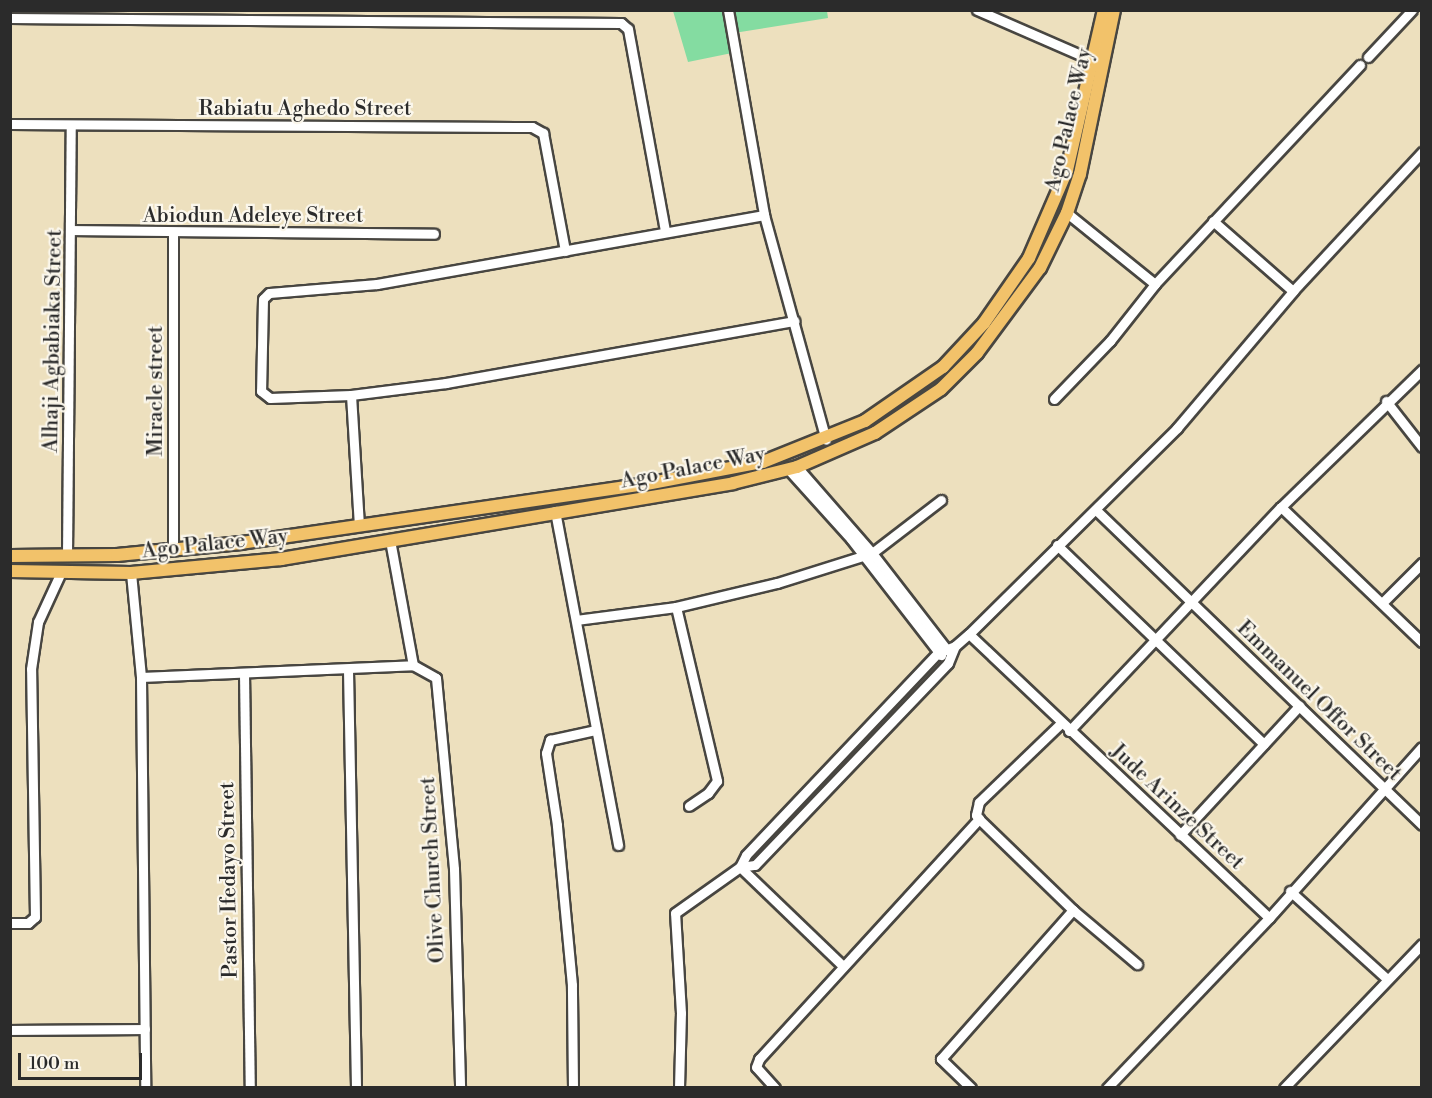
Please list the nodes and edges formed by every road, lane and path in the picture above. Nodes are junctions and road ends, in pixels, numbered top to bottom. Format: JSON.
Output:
{"nodes":[{"id":1,"x":225,"y":10,"type":"edge"},
{"id":2,"x":432,"y":10,"type":"edge"},
{"id":3,"x":728,"y":10,"type":"edge"},
{"id":4,"x":977,"y":10,"type":"edge"},
{"id":5,"x":1104,"y":10,"type":"edge"},
{"id":6,"x":1114,"y":10,"type":"edge"},
{"id":7,"x":1412,"y":10,"type":"edge"},
{"id":8,"x":116,"y":14,"type":"edge"},
{"id":9,"x":326,"y":15,"type":"edge"},
{"id":10,"x":538,"y":15,"type":"edge"},
{"id":11,"x":10,"y":18,"type":"edge"},
{"id":12,"x":225,"y":21,"type":"junction"},
{"id":13,"x":432,"y":21,"type":"junction"},
{"id":14,"x":1368,"y":57,"type":"dead end"},
{"id":15,"x":1092,"y":60,"type":"junction"},
{"id":16,"x":1360,"y":65,"type":"dead end"},
{"id":17,"x":10,"y":124,"type":"edge"},
{"id":18,"x":71,"y":126,"type":"junction"},
{"id":19,"x":1422,"y":152,"type":"edge"},
{"id":20,"x":1067,"y":213,"type":"junction"},
{"id":21,"x":764,"y":215,"type":"junction"},
{"id":22,"x":1213,"y":221,"type":"junction"},
{"id":23,"x":72,"y":230,"type":"junction"},
{"id":24,"x":665,"y":230,"type":"junction"},
{"id":25,"x":174,"y":233,"type":"junction"},
{"id":26,"x":434,"y":234,"type":"dead end"},
{"id":27,"x":565,"y":251,"type":"junction"},
{"id":28,"x":1155,"y":284,"type":"junction"},
{"id":29,"x":1293,"y":291,"type":"junction"},
{"id":30,"x":795,"y":321,"type":"junction"},
{"id":31,"x":1422,"y":369,"type":"edge"},
{"id":32,"x":351,"y":394,"type":"junction"},
{"id":33,"x":1054,"y":399,"type":"dead end"},
{"id":34,"x":1386,"y":401,"type":"junction"},
{"id":35,"x":826,"y":440,"type":"junction"},
{"id":36,"x":1422,"y":447,"type":"edge"},
{"id":37,"x":792,"y":468,"type":"junction"},
{"id":38,"x":941,"y":500,"type":"dead end"},
{"id":39,"x":1281,"y":507,"type":"junction"},
{"id":40,"x":1096,"y":510,"type":"junction"},
{"id":41,"x":555,"y":512,"type":"junction"},
{"id":42,"x":359,"y":526,"type":"junction"},
{"id":43,"x":276,"y":538,"type":"junction"},
{"id":44,"x":390,"y":540,"type":"junction"},
{"id":45,"x":258,"y":541,"type":"junction"},
{"id":46,"x":1057,"y":545,"type":"junction"},
{"id":47,"x":174,"y":550,"type":"junction"},
{"id":48,"x":867,"y":554,"type":"junction"},
{"id":49,"x":10,"y":556,"type":"edge"},
{"id":50,"x":67,"y":556,"type":"junction"},
{"id":51,"x":274,"y":560,"type":"junction"},
{"id":52,"x":255,"y":562,"type":"junction"},
{"id":53,"x":1422,"y":563,"type":"edge"},
{"id":54,"x":10,"y":571,"type":"edge"},
{"id":55,"x":62,"y":572,"type":"junction"},
{"id":56,"x":131,"y":573,"type":"junction"},
{"id":57,"x":1191,"y":603,"type":"junction"},
{"id":58,"x":1382,"y":603,"type":"junction"},
{"id":59,"x":676,"y":607,"type":"junction"},
{"id":60,"x":576,"y":620,"type":"junction"},
{"id":61,"x":969,"y":634,"type":"junction"},
{"id":62,"x":1157,"y":638,"type":"junction"},
{"id":63,"x":1422,"y":642,"type":"edge"},
{"id":64,"x":956,"y":646,"type":"junction"},
{"id":65,"x":941,"y":650,"type":"junction"},
{"id":66,"x":951,"y":659,"type":"junction"},
{"id":67,"x":414,"y":665,"type":"junction"},
{"id":68,"x":348,"y":670,"type":"junction"},
{"id":69,"x":244,"y":673,"type":"junction"},
{"id":70,"x":141,"y":676,"type":"junction"},
{"id":71,"x":1299,"y":706,"type":"junction"},
{"id":72,"x":1060,"y":724,"type":"junction"},
{"id":73,"x":595,"y":730,"type":"junction"},
{"id":74,"x":1069,"y":731,"type":"junction"},
{"id":75,"x":1264,"y":744,"type":"junction"},
{"id":76,"x":1422,"y":747,"type":"edge"},
{"id":77,"x":1382,"y":789,"type":"junction"},
{"id":78,"x":689,"y":806,"type":"dead end"},
{"id":79,"x":979,"y":819,"type":"junction"},
{"id":80,"x":1422,"y":825,"type":"edge"},
{"id":81,"x":1180,"y":835,"type":"junction"},
{"id":82,"x":618,"y":844,"type":"dead end"},
{"id":83,"x":740,"y":867,"type":"junction"},
{"id":84,"x":1290,"y":891,"type":"junction"},
{"id":85,"x":1073,"y":910,"type":"junction"},
{"id":86,"x":1269,"y":918,"type":"junction"},
{"id":87,"x":10,"y":923,"type":"edge"},
{"id":88,"x":1422,"y":944,"type":"edge"},
{"id":89,"x":1137,"y":964,"type":"dead end"},
{"id":90,"x":843,"y":966,"type":"junction"},
{"id":91,"x":1387,"y":979,"type":"junction"},
{"id":92,"x":145,"y":1029,"type":"junction"},
{"id":93,"x":10,"y":1030,"type":"edge"},
{"id":94,"x":145,"y":1088,"type":"edge"},
{"id":95,"x":250,"y":1088,"type":"edge"},
{"id":96,"x":356,"y":1088,"type":"edge"},
{"id":97,"x":460,"y":1088,"type":"edge"},
{"id":98,"x":573,"y":1088,"type":"edge"},
{"id":99,"x":679,"y":1088,"type":"edge"},
{"id":100,"x":775,"y":1088,"type":"edge"},
{"id":101,"x":971,"y":1088,"type":"edge"},
{"id":102,"x":1107,"y":1088,"type":"edge"},
{"id":103,"x":1284,"y":1088,"type":"edge"}],
"edges":[{"from":1,"to":12,"type":"street"},
{"from":2,"to":13,"type":"street"},
{"from":3,"to":21,"type":"street"},
{"from":4,"to":15,"type":"street"},
{"from":5,"to":15,"type":"main road","name":"Ago Palace Way"},
{"from":6,"to":20,"type":"main road","name":"Ago Palace Way"},
{"from":7,"to":14,"type":"street"},
{"from":8,"to":11,"type":"street"},
{"from":8,"to":12,"type":"street"},
{"from":9,"to":12,"type":"street"},
{"from":9,"to":13,"type":"street"},
{"from":10,"to":13,"type":"street"},
{"from":10,"to":24,"type":"street"},
{"from":15,"to":35,"type":"main road","name":"Ago Palace Way"},
{"from":16,"to":22,"type":"street"},
{"from":17,"to":18,"type":"street","name":"Rabiatu Aghedo Street"},
{"from":18,"to":23,"type":"street","name":"Alhaji Agbabiaka Street"},
{"from":18,"to":27,"type":"street","name":"Rabiatu Aghedo Street"},
{"from":19,"to":29,"type":"street"},
{"from":20,"to":28,"type":"street"},
{"from":20,"to":37,"type":"main road","name":"Ago Palace Way"},
{"from":21,"to":24,"type":"street"},
{"from":21,"to":30,"type":"street"},
{"from":22,"to":28,"type":"street"},
{"from":22,"to":29,"type":"street"},
{"from":23,"to":25,"type":"street","name":"Abiodun Adeleye Street"},
{"from":23,"to":50,"type":"street","name":"Alhaji Agbabiaka Street"},
{"from":24,"to":27,"type":"street"},
{"from":25,"to":26,"type":"street","name":"Abiodun Adeleye Street"},
{"from":25,"to":47,"type":"street","name":"Miracle street"},
{"from":27,"to":32,"type":"street"},
{"from":28,"to":33,"type":"street"},
{"from":29,"to":40,"type":"street"},
{"from":30,"to":32,"type":"street"},
{"from":30,"to":35,"type":"street"},
{"from":31,"to":34,"type":"street"},
{"from":32,"to":42,"type":"street"},
{"from":34,"to":36,"type":"street"},
{"from":34,"to":39,"type":"street"},
{"from":35,"to":42,"type":"main road","name":"Ago Palace Way"},
{"from":37,"to":41,"type":"main road","name":"Ago Palace Way"},
{"from":37,"to":48,"type":"street"},
{"from":38,"to":48,"type":"street"},
{"from":39,"to":57,"type":"street"},
{"from":39,"to":58,"type":"street"},
{"from":40,"to":46,"type":"street"},
{"from":40,"to":57,"type":"street","name":"Emmanuel Offor Street"},
{"from":41,"to":44,"type":"main road","name":"Ago Palace Way"},
{"from":41,"to":60,"type":"street"},
{"from":42,"to":43,"type":"main road","name":"Ago Palace Way"},
{"from":43,"to":45,"type":"main road","name":"Ago Palace Way"},
{"from":43,"to":51,"type":"main road"},
{"from":44,"to":51,"type":"main road","name":"Ago Palace Way"},
{"from":44,"to":67,"type":"street"},
{"from":45,"to":47,"type":"main road","name":"Ago Palace Way"},
{"from":45,"to":52,"type":"main road"},
{"from":46,"to":61,"type":"street"},
{"from":46,"to":62,"type":"street"},
{"from":47,"to":50,"type":"main road","name":"Ago Palace Way"},
{"from":48,"to":59,"type":"street"},
{"from":48,"to":65,"type":"street"},
{"from":49,"to":50,"type":"main road","name":"Ago Palace Way"},
{"from":51,"to":52,"type":"main road","name":"Ago Palace Way"},
{"from":52,"to":56,"type":"main road","name":"Ago Palace Way"},
{"from":53,"to":58,"type":"street"},
{"from":54,"to":55,"type":"main road","name":"Ago Palace Way"},
{"from":55,"to":56,"type":"main road","name":"Ago Palace Way"},
{"from":55,"to":87,"type":"street"},
{"from":56,"to":70,"type":"street"},
{"from":57,"to":62,"type":"street"},
{"from":57,"to":71,"type":"street","name":"Emmanuel Offor Street"},
{"from":58,"to":63,"type":"street"},
{"from":59,"to":60,"type":"street"},
{"from":59,"to":78,"type":"street"},
{"from":60,"to":73,"type":"street"},
{"from":61,"to":64,"type":"street"},
{"from":61,"to":72,"type":"street","name":"Jude Arinze Street"},
{"from":62,"to":74,"type":"street"},
{"from":62,"to":75,"type":"street"},
{"from":64,"to":65,"type":"street"},
{"from":64,"to":66,"type":"street"},
{"from":65,"to":66,"type":"street"},
{"from":65,"to":83,"type":"street"},
{"from":66,"to":83,"type":"street"},
{"from":67,"to":68,"type":"street"},
{"from":67,"to":97,"type":"street","name":"Olive Church Street"},
{"from":68,"to":69,"type":"street"},
{"from":68,"to":96,"type":"street"},
{"from":69,"to":70,"type":"street"},
{"from":69,"to":95,"type":"street","name":"Pastor Ifedayo Street"},
{"from":70,"to":92,"type":"street"},
{"from":71,"to":75,"type":"street"},
{"from":71,"to":77,"type":"street","name":"Emmanuel Offor Street"},
{"from":72,"to":74,"type":"street","name":"Jude Arinze Street"},
{"from":72,"to":79,"type":"street"},
{"from":73,"to":82,"type":"street"},
{"from":73,"to":98,"type":"street"},
{"from":74,"to":81,"type":"street","name":"Jude Arinze Street"},
{"from":75,"to":81,"type":"street"},
{"from":76,"to":77,"type":"street"},
{"from":77,"to":80,"type":"street","name":"Emmanuel Offor Street"},
{"from":77,"to":84,"type":"street"},
{"from":79,"to":85,"type":"street"},
{"from":79,"to":90,"type":"street"},
{"from":81,"to":86,"type":"street","name":"Jude Arinze Street"},
{"from":83,"to":90,"type":"street"},
{"from":83,"to":99,"type":"street"},
{"from":84,"to":86,"type":"street"},
{"from":84,"to":91,"type":"street"},
{"from":85,"to":89,"type":"street"},
{"from":85,"to":101,"type":"street"},
{"from":86,"to":102,"type":"street"},
{"from":88,"to":91,"type":"street"},
{"from":90,"to":100,"type":"street"},
{"from":91,"to":103,"type":"street"},
{"from":92,"to":93,"type":"street"},
{"from":92,"to":94,"type":"street"}]}
